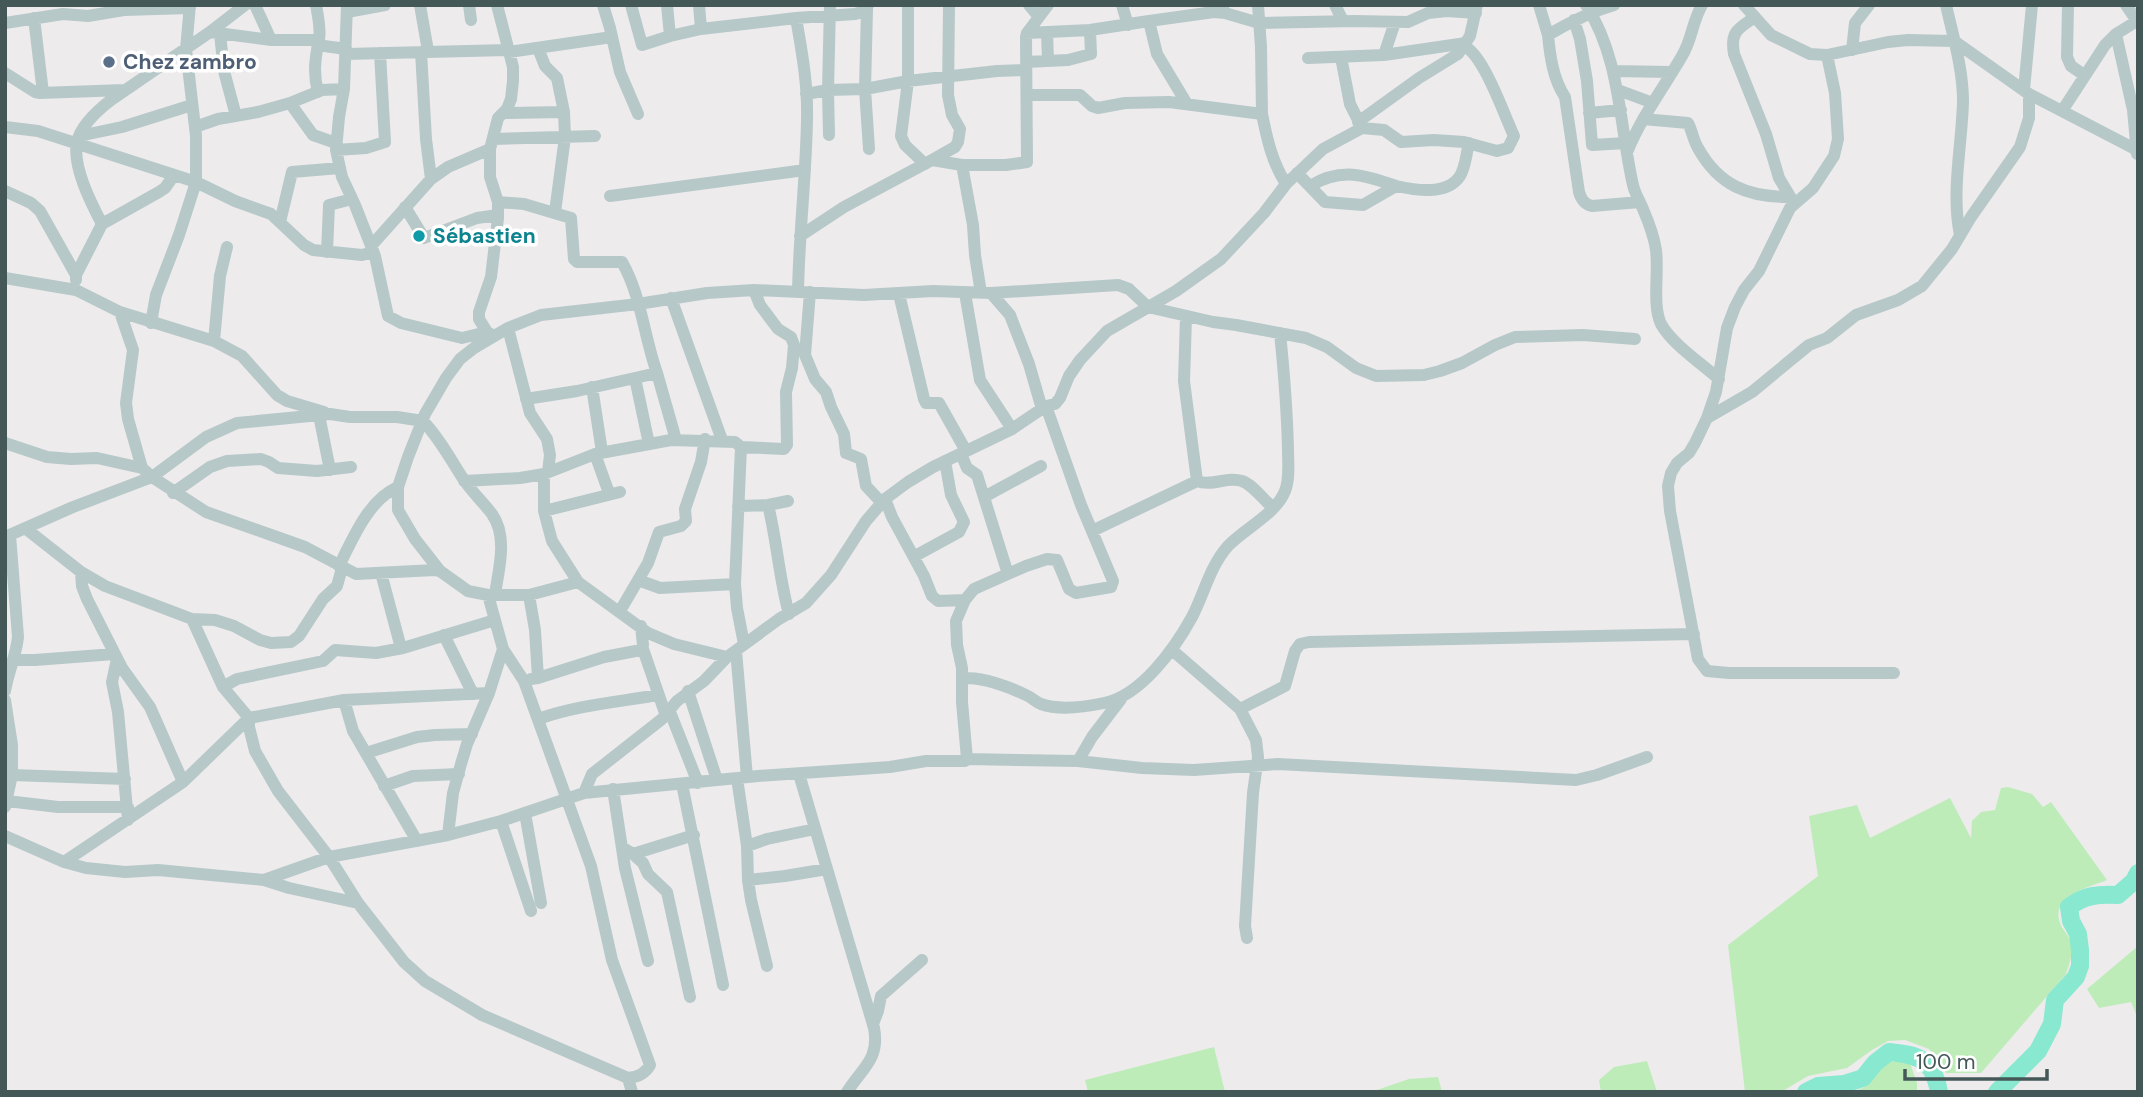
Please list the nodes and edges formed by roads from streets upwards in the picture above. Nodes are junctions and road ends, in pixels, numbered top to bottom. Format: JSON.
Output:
{"nodes":[{"id":1,"x":245,"y":5,"type":"edge"},
{"id":2,"x":255,"y":5,"type":"edge"},
{"id":3,"x":316,"y":5,"type":"edge"},
{"id":4,"x":385,"y":5,"type":"edge"},
{"id":5,"x":420,"y":5,"type":"edge"},
{"id":6,"x":469,"y":5,"type":"edge"},
{"id":7,"x":497,"y":5,"type":"edge"},
{"id":8,"x":603,"y":5,"type":"edge"},
{"id":9,"x":631,"y":5,"type":"edge"},
{"id":10,"x":667,"y":5,"type":"edge"},
{"id":11,"x":699,"y":5,"type":"edge"},
{"id":12,"x":908,"y":5,"type":"edge"},
{"id":13,"x":949,"y":5,"type":"edge"},
{"id":14,"x":1029,"y":5,"type":"edge"},
{"id":15,"x":1048,"y":5,"type":"edge"},
{"id":16,"x":1122,"y":5,"type":"edge"},
{"id":17,"x":1258,"y":5,"type":"edge"},
{"id":18,"x":1335,"y":5,"type":"edge"},
{"id":19,"x":1539,"y":5,"type":"edge"},
{"id":20,"x":1614,"y":5,"type":"edge"},
{"id":21,"x":1702,"y":5,"type":"edge"},
{"id":22,"x":1744,"y":5,"type":"edge"},
{"id":23,"x":1870,"y":5,"type":"edge"},
{"id":24,"x":1946,"y":5,"type":"edge"},
{"id":25,"x":2032,"y":5,"type":"edge"},
{"id":26,"x":2068,"y":5,"type":"edge"},
{"id":27,"x":2126,"y":5,"type":"edge"},
{"id":28,"x":190,"y":7,"type":"edge"},
{"id":29,"x":868,"y":7,"type":"edge"},
{"id":30,"x":347,"y":8,"type":"edge"},
{"id":31,"x":1588,"y":8,"type":"edge"},
{"id":32,"x":1223,"y":9,"type":"edge"},
{"id":33,"x":1427,"y":9,"type":"edge"},
{"id":34,"x":1477,"y":9,"type":"edge"},
{"id":35,"x":62,"y":10,"type":"edge"},
{"id":36,"x":830,"y":10,"type":"edge"},
{"id":37,"x":802,"y":13,"type":"edge"},
{"id":38,"x":1755,"y":17,"type":"junction"},
{"id":39,"x":34,"y":18,"type":"junction"},
{"id":40,"x":1039,"y":18,"type":"junction"},
{"id":41,"x":471,"y":20,"type":"dead end"},
{"id":42,"x":1574,"y":20,"type":"junction"},
{"id":43,"x":1149,"y":21,"type":"junction"},
{"id":44,"x":1343,"y":21,"type":"junction"},
{"id":45,"x":2138,"y":21,"type":"edge"},
{"id":46,"x":1395,"y":22,"type":"junction"},
{"id":47,"x":5,"y":23,"type":"edge"},
{"id":48,"x":1259,"y":23,"type":"junction"},
{"id":49,"x":1128,"y":25,"type":"junction"},
{"id":50,"x":701,"y":29,"type":"junction"},
{"id":51,"x":1090,"y":30,"type":"junction"},
{"id":52,"x":1047,"y":32,"type":"junction"},
{"id":53,"x":215,"y":33,"type":"junction"},
{"id":54,"x":1027,"y":33,"type":"junction"},
{"id":55,"x":2116,"y":34,"type":"junction"},
{"id":56,"x":1548,"y":35,"type":"junction"},
{"id":57,"x":670,"y":36,"type":"junction"},
{"id":58,"x":612,"y":37,"type":"junction"},
{"id":59,"x":271,"y":40,"type":"junction"},
{"id":60,"x":1954,"y":41,"type":"junction"},
{"id":61,"x":318,"y":42,"type":"junction"},
{"id":62,"x":1465,"y":45,"type":"junction"},
{"id":63,"x":538,"y":48,"type":"junction"},
{"id":64,"x":186,"y":49,"type":"junction"},
{"id":65,"x":1852,"y":50,"type":"junction"},
{"id":66,"x":424,"y":51,"type":"junction"},
{"id":67,"x":508,"y":51,"type":"junction"},
{"id":68,"x":346,"y":52,"type":"junction"},
{"id":69,"x":380,"y":53,"type":"junction"},
{"id":70,"x":1384,"y":55,"type":"junction"},
{"id":71,"x":1827,"y":55,"type":"junction"},
{"id":72,"x":1341,"y":57,"type":"junction"},
{"id":73,"x":1308,"y":58,"type":"dead end"},
{"id":74,"x":1048,"y":61,"type":"junction"},
{"id":75,"x":1026,"y":66,"type":"junction"},
{"id":76,"x":1613,"y":71,"type":"junction"},
{"id":77,"x":1671,"y":72,"type":"junction"},
{"id":78,"x":5,"y":73,"type":"edge"},
{"id":79,"x":2084,"y":75,"type":"junction"},
{"id":80,"x":947,"y":78,"type":"junction"},
{"id":81,"x":908,"y":81,"type":"junction"},
{"id":82,"x":344,"y":89,"type":"junction"},
{"id":83,"x":865,"y":89,"type":"junction"},
{"id":84,"x":124,"y":90,"type":"junction"},
{"id":85,"x":828,"y":90,"type":"junction"},
{"id":86,"x":1618,"y":90,"type":"junction"},
{"id":87,"x":318,"y":92,"type":"junction"},
{"id":88,"x":2027,"y":92,"type":"junction"},
{"id":89,"x":43,"y":93,"type":"junction"},
{"id":90,"x":806,"y":94,"type":"junction"},
{"id":91,"x":1027,"y":95,"type":"junction"},
{"id":92,"x":290,"y":103,"type":"junction"},
{"id":93,"x":1653,"y":103,"type":"junction"},
{"id":94,"x":1187,"y":104,"type":"junction"},
{"id":95,"x":192,"y":105,"type":"junction"},
{"id":96,"x":1621,"y":110,"type":"junction"},
{"id":97,"x":2062,"y":111,"type":"junction"},
{"id":98,"x":564,"y":112,"type":"junction"},
{"id":99,"x":503,"y":113,"type":"junction"},
{"id":100,"x":1589,"y":113,"type":"junction"},
{"id":101,"x":638,"y":114,"type":"dead end"},
{"id":102,"x":1262,"y":114,"type":"junction"},
{"id":103,"x":236,"y":116,"type":"junction"},
{"id":104,"x":1643,"y":119,"type":"junction"},
{"id":105,"x":1360,"y":125,"type":"junction"},
{"id":106,"x":5,"y":127,"type":"edge"},
{"id":107,"x":195,"y":127,"type":"junction"},
{"id":108,"x":829,"y":135,"type":"dead end"},
{"id":109,"x":595,"y":136,"type":"dead end"},
{"id":110,"x":565,"y":137,"type":"junction"},
{"id":111,"x":77,"y":140,"type":"junction"},
{"id":112,"x":1469,"y":143,"type":"junction"},
{"id":113,"x":491,"y":144,"type":"junction"},
{"id":114,"x":336,"y":147,"type":"junction"},
{"id":115,"x":1626,"y":147,"type":"junction"},
{"id":116,"x":869,"y":149,"type":"dead end"},
{"id":117,"x":2136,"y":153,"type":"edge"},
{"id":118,"x":928,"y":162,"type":"junction"},
{"id":119,"x":962,"y":165,"type":"junction"},
{"id":120,"x":340,"y":169,"type":"junction"},
{"id":121,"x":804,"y":170,"type":"junction"},
{"id":122,"x":1297,"y":173,"type":"junction"},
{"id":123,"x":174,"y":175,"type":"junction"},
{"id":124,"x":431,"y":179,"type":"junction"},
{"id":125,"x":196,"y":182,"type":"junction"},
{"id":126,"x":1286,"y":184,"type":"junction"},
{"id":127,"x":1310,"y":186,"type":"junction"},
{"id":128,"x":1396,"y":186,"type":"junction"},
{"id":129,"x":5,"y":191,"type":"edge"},
{"id":130,"x":610,"y":196,"type":"dead end"},
{"id":131,"x":352,"y":199,"type":"junction"},
{"id":132,"x":1792,"y":200,"type":"junction"},
{"id":133,"x":1640,"y":202,"type":"junction"},
{"id":134,"x":405,"y":207,"type":"junction"},
{"id":135,"x":498,"y":208,"type":"junction"},
{"id":136,"x":555,"y":212,"type":"junction"},
{"id":137,"x":280,"y":222,"type":"junction"},
{"id":138,"x":102,"y":225,"type":"junction"},
{"id":139,"x":800,"y":236,"type":"junction"},
{"id":140,"x":1960,"y":236,"type":"junction"},
{"id":141,"x":227,"y":247,"type":"dead end"},
{"id":142,"x":372,"y":249,"type":"junction"},
{"id":143,"x":327,"y":252,"type":"junction"},
{"id":144,"x":76,"y":275,"type":"junction"},
{"id":145,"x":5,"y":278,"type":"edge"},
{"id":146,"x":76,"y":290,"type":"junction"},
{"id":147,"x":754,"y":290,"type":"junction"},
{"id":148,"x":804,"y":292,"type":"junction"},
{"id":149,"x":965,"y":293,"type":"junction"},
{"id":150,"x":986,"y":293,"type":"junction"},
{"id":151,"x":899,"y":294,"type":"junction"},
{"id":152,"x":671,"y":298,"type":"junction"},
{"id":153,"x":638,"y":304,"type":"junction"},
{"id":154,"x":1148,"y":307,"type":"junction"},
{"id":155,"x":120,"y":313,"type":"junction"},
{"id":156,"x":1186,"y":317,"type":"junction"},
{"id":157,"x":151,"y":323,"type":"junction"},
{"id":158,"x":508,"y":328,"type":"junction"},
{"id":159,"x":1280,"y":333,"type":"junction"},
{"id":160,"x":490,"y":334,"type":"junction"},
{"id":161,"x":1635,"y":339,"type":"dead end"},
{"id":162,"x":214,"y":341,"type":"junction"},
{"id":163,"x":657,"y":373,"type":"junction"},
{"id":164,"x":635,"y":378,"type":"junction"},
{"id":165,"x":1719,"y":379,"type":"junction"},
{"id":166,"x":592,"y":387,"type":"junction"},
{"id":167,"x":526,"y":399,"type":"junction"},
{"id":168,"x":1044,"y":408,"type":"junction"},
{"id":169,"x":325,"y":414,"type":"junction"},
{"id":170,"x":1707,"y":418,"type":"junction"},
{"id":171,"x":423,"y":421,"type":"junction"},
{"id":172,"x":1012,"y":429,"type":"junction"},
{"id":173,"x":705,"y":439,"type":"junction"},
{"id":174,"x":677,"y":440,"type":"junction"},
{"id":175,"x":722,"y":440,"type":"junction"},
{"id":176,"x":5,"y":443,"type":"edge"},
{"id":177,"x":649,"y":444,"type":"junction"},
{"id":178,"x":741,"y":447,"type":"junction"},
{"id":179,"x":963,"y":452,"type":"junction"},
{"id":180,"x":598,"y":453,"type":"junction"},
{"id":181,"x":945,"y":461,"type":"junction"},
{"id":182,"x":1041,"y":466,"type":"dead end"},
{"id":183,"x":351,"y":467,"type":"dead end"},
{"id":184,"x":142,"y":468,"type":"junction"},
{"id":185,"x":330,"y":470,"type":"junction"},
{"id":186,"x":546,"y":473,"type":"junction"},
{"id":187,"x":152,"y":477,"type":"junction"},
{"id":188,"x":464,"y":481,"type":"junction"},
{"id":189,"x":1197,"y":481,"type":"junction"},
{"id":190,"x":398,"y":487,"type":"junction"},
{"id":191,"x":173,"y":493,"type":"junction"},
{"id":192,"x":984,"y":497,"type":"junction"},
{"id":193,"x":883,"y":500,"type":"junction"},
{"id":194,"x":788,"y":501,"type":"dead end"},
{"id":195,"x":768,"y":505,"type":"junction"},
{"id":196,"x":738,"y":506,"type":"junction"},
{"id":197,"x":1272,"y":507,"type":"junction"},
{"id":198,"x":544,"y":511,"type":"junction"},
{"id":199,"x":25,"y":528,"type":"junction"},
{"id":200,"x":1091,"y":531,"type":"junction"},
{"id":201,"x":8,"y":536,"type":"edge"},
{"id":202,"x":915,"y":556,"type":"junction"},
{"id":203,"x":340,"y":567,"type":"junction"},
{"id":204,"x":440,"y":571,"type":"junction"},
{"id":205,"x":81,"y":572,"type":"junction"},
{"id":206,"x":381,"y":573,"type":"junction"},
{"id":207,"x":1008,"y":574,"type":"junction"},
{"id":208,"x":638,"y":580,"type":"junction"},
{"id":209,"x":578,"y":582,"type":"junction"},
{"id":210,"x":735,"y":584,"type":"junction"},
{"id":211,"x":491,"y":594,"type":"junction"},
{"id":212,"x":529,"y":595,"type":"junction"},
{"id":213,"x":965,"y":600,"type":"junction"},
{"id":214,"x":620,"y":611,"type":"junction"},
{"id":215,"x":789,"y":614,"type":"junction"},
{"id":216,"x":192,"y":620,"type":"junction"},
{"id":217,"x":495,"y":620,"type":"junction"},
{"id":218,"x":641,"y":626,"type":"junction"},
{"id":219,"x":444,"y":635,"type":"junction"},
{"id":220,"x":1694,"y":635,"type":"junction"},
{"id":221,"x":401,"y":648,"type":"junction"},
{"id":222,"x":503,"y":649,"type":"junction"},
{"id":223,"x":643,"y":649,"type":"junction"},
{"id":224,"x":1172,"y":650,"type":"junction"},
{"id":225,"x":736,"y":651,"type":"junction"},
{"id":226,"x":116,"y":656,"type":"junction"},
{"id":227,"x":13,"y":660,"type":"junction"},
{"id":228,"x":1894,"y":673,"type":"dead end"},
{"id":229,"x":538,"y":678,"type":"junction"},
{"id":230,"x":962,"y":679,"type":"junction"},
{"id":231,"x":524,"y":681,"type":"junction"},
{"id":232,"x":223,"y":687,"type":"junction"},
{"id":233,"x":5,"y":691,"type":"edge"},
{"id":234,"x":688,"y":691,"type":"junction"},
{"id":235,"x":473,"y":694,"type":"junction"},
{"id":236,"x":489,"y":694,"type":"junction"},
{"id":237,"x":658,"y":695,"type":"junction"},
{"id":238,"x":1121,"y":699,"type":"junction"},
{"id":239,"x":344,"y":700,"type":"junction"},
{"id":240,"x":6,"y":707,"type":"edge"},
{"id":241,"x":1240,"y":709,"type":"junction"},
{"id":242,"x":668,"y":714,"type":"junction"},
{"id":243,"x":249,"y":718,"type":"junction"},
{"id":244,"x":538,"y":719,"type":"junction"},
{"id":245,"x":472,"y":734,"type":"junction"},
{"id":246,"x":366,"y":753,"type":"junction"},
{"id":247,"x":1647,"y":757,"type":"dead end"},
{"id":248,"x":967,"y":759,"type":"junction"},
{"id":249,"x":1078,"y":761,"type":"junction"},
{"id":250,"x":1257,"y":764,"type":"junction"},
{"id":251,"x":458,"y":774,"type":"junction"},
{"id":252,"x":799,"y":774,"type":"junction"},
{"id":253,"x":12,"y":775,"type":"junction"},
{"id":254,"x":742,"y":778,"type":"junction"},
{"id":255,"x":125,"y":779,"type":"junction"},
{"id":256,"x":717,"y":780,"type":"junction"},
{"id":257,"x":183,"y":782,"type":"junction"},
{"id":258,"x":698,"y":783,"type":"junction"},
{"id":259,"x":682,"y":784,"type":"junction"},
{"id":260,"x":384,"y":786,"type":"junction"},
{"id":261,"x":613,"y":789,"type":"junction"},
{"id":262,"x":584,"y":793,"type":"junction"},
{"id":263,"x":567,"y":798,"type":"junction"},
{"id":264,"x":6,"y":804,"type":"edge"},
{"id":265,"x":525,"y":813,"type":"junction"},
{"id":266,"x":128,"y":814,"type":"junction"},
{"id":267,"x":501,"y":821,"type":"junction"},
{"id":268,"x":815,"y":829,"type":"junction"},
{"id":269,"x":448,"y":835,"type":"junction"},
{"id":270,"x":694,"y":835,"type":"junction"},
{"id":271,"x":5,"y":836,"type":"edge"},
{"id":272,"x":417,"y":841,"type":"junction"},
{"id":273,"x":747,"y":846,"type":"junction"},
{"id":274,"x":628,"y":851,"type":"junction"},
{"id":275,"x":329,"y":857,"type":"junction"},
{"id":276,"x":64,"y":862,"type":"junction"},
{"id":277,"x":827,"y":869,"type":"junction"},
{"id":278,"x":264,"y":880,"type":"junction"},
{"id":279,"x":748,"y":880,"type":"junction"},
{"id":280,"x":358,"y":903,"type":"junction"},
{"id":281,"x":1247,"y":938,"type":"dead end"},
{"id":282,"x":922,"y":960,"type":"dead end"},
{"id":283,"x":648,"y":961,"type":"dead end"},
{"id":284,"x":767,"y":966,"type":"dead end"},
{"id":285,"x":723,"y":985,"type":"dead end"},
{"id":286,"x":690,"y":998,"type":"dead end"},
{"id":287,"x":873,"y":1024,"type":"junction"},
{"id":288,"x":628,"y":1078,"type":"junction"},
{"id":289,"x":632,"y":1092,"type":"edge"},
{"id":290,"x":847,"y":1092,"type":"edge"}],
"edges":[{"from":1,"to":53,"type":"street"},
{"from":2,"to":59,"type":"street"},
{"from":3,"to":61,"type":"street"},
{"from":4,"to":30,"type":"street"},
{"from":5,"to":66,"type":"street"},
{"from":6,"to":41,"type":"street"},
{"from":7,"to":67,"type":"street"},
{"from":8,"to":58,"type":"street"},
{"from":9,"to":57,"type":"street"},
{"from":10,"to":57,"type":"street"},
{"from":11,"to":50,"type":"street"},
{"from":12,"to":81,"type":"street"},
{"from":13,"to":80,"type":"street"},
{"from":14,"to":40,"type":"street"},
{"from":15,"to":40,"type":"street"},
{"from":16,"to":49,"type":"street"},
{"from":17,"to":48,"type":"street"},
{"from":18,"to":44,"type":"street"},
{"from":19,"to":56,"type":"street"},
{"from":20,"to":31,"type":"street"},
{"from":21,"to":77,"type":"street"},
{"from":22,"to":38,"type":"street"},
{"from":23,"to":65,"type":"street"},
{"from":24,"to":60,"type":"street"},
{"from":25,"to":88,"type":"street"},
{"from":26,"to":79,"type":"street"},
{"from":27,"to":45,"type":"street"},
{"from":28,"to":35,"type":"street"},
{"from":28,"to":64,"type":"street"},
{"from":29,"to":36,"type":"street"},
{"from":29,"to":83,"type":"street"},
{"from":30,"to":68,"type":"street"},
{"from":31,"to":42,"type":"street"},
{"from":31,"to":76,"type":"street"},
{"from":32,"to":43,"type":"street"},
{"from":32,"to":48,"type":"street"},
{"from":33,"to":34,"type":"street"},
{"from":33,"to":46,"type":"street"},
{"from":34,"to":62,"type":"street"},
{"from":35,"to":39,"type":"street"},
{"from":36,"to":37,"type":"street"},
{"from":36,"to":85,"type":"street"},
{"from":37,"to":50,"type":"street"},
{"from":37,"to":90,"type":"street"},
{"from":38,"to":71,"type":"street"},
{"from":38,"to":132,"type":"street"},
{"from":39,"to":47,"type":"street"},
{"from":39,"to":89,"type":"street"},
{"from":40,"to":54,"type":"street"},
{"from":42,"to":56,"type":"street"},
{"from":42,"to":100,"type":"street"},
{"from":43,"to":49,"type":"street"},
{"from":43,"to":94,"type":"street"},
{"from":44,"to":46,"type":"street"},
{"from":44,"to":48,"type":"street"},
{"from":45,"to":55,"type":"street"},
{"from":46,"to":70,"type":"street"},
{"from":48,"to":102,"type":"street"},
{"from":49,"to":51,"type":"street"},
{"from":50,"to":57,"type":"street"},
{"from":51,"to":52,"type":"street"},
{"from":51,"to":74,"type":"street"},
{"from":52,"to":54,"type":"street"},
{"from":52,"to":74,"type":"street"},
{"from":53,"to":59,"type":"street"},
{"from":53,"to":64,"type":"street"},
{"from":53,"to":103,"type":"street"},
{"from":54,"to":75,"type":"street"},
{"from":55,"to":79,"type":"street"},
{"from":55,"to":117,"type":"street"},
{"from":56,"to":133,"type":"street"},
{"from":58,"to":63,"type":"street"},
{"from":58,"to":101,"type":"street"},
{"from":59,"to":61,"type":"street"},
{"from":60,"to":65,"type":"street"},
{"from":60,"to":88,"type":"street"},
{"from":60,"to":140,"type":"street"},
{"from":61,"to":68,"type":"street"},
{"from":61,"to":87,"type":"street"},
{"from":62,"to":70,"type":"street"},
{"from":62,"to":105,"type":"street"},
{"from":62,"to":112,"type":"street"},
{"from":63,"to":67,"type":"street"},
{"from":63,"to":98,"type":"street"},
{"from":64,"to":84,"type":"street"},
{"from":64,"to":95,"type":"street"},
{"from":65,"to":71,"type":"street"},
{"from":66,"to":67,"type":"street"},
{"from":66,"to":69,"type":"street"},
{"from":66,"to":124,"type":"street"},
{"from":67,"to":99,"type":"street"},
{"from":68,"to":69,"type":"street"},
{"from":68,"to":82,"type":"street"},
{"from":69,"to":114,"type":"street"},
{"from":70,"to":72,"type":"street"},
{"from":71,"to":132,"type":"street"},
{"from":72,"to":73,"type":"street"},
{"from":72,"to":105,"type":"street"},
{"from":74,"to":75,"type":"street"},
{"from":75,"to":80,"type":"street"},
{"from":75,"to":91,"type":"street"},
{"from":76,"to":77,"type":"street"},
{"from":76,"to":86,"type":"street"},
{"from":77,"to":93,"type":"street"},
{"from":78,"to":89,"type":"street"},
{"from":79,"to":97,"type":"street"},
{"from":80,"to":81,"type":"street"},
{"from":80,"to":118,"type":"street"},
{"from":81,"to":83,"type":"street"},
{"from":81,"to":118,"type":"street"},
{"from":82,"to":87,"type":"street"},
{"from":82,"to":114,"type":"street"},
{"from":83,"to":85,"type":"street"},
{"from":83,"to":116,"type":"street"},
{"from":84,"to":89,"type":"street"},
{"from":84,"to":111,"type":"street"},
{"from":85,"to":90,"type":"street"},
{"from":85,"to":108,"type":"street"},
{"from":86,"to":93,"type":"street"},
{"from":86,"to":96,"type":"street"},
{"from":87,"to":92,"type":"street"},
{"from":88,"to":97,"type":"street"},
{"from":88,"to":140,"type":"street"},
{"from":90,"to":121,"type":"street"},
{"from":91,"to":94,"type":"street"},
{"from":91,"to":119,"type":"street"},
{"from":92,"to":103,"type":"street"},
{"from":92,"to":114,"type":"street"},
{"from":93,"to":104,"type":"street"},
{"from":94,"to":102,"type":"street"},
{"from":95,"to":107,"type":"street"},
{"from":95,"to":111,"type":"street"},
{"from":96,"to":100,"type":"street"},
{"from":96,"to":115,"type":"street"},
{"from":97,"to":117,"type":"street"},
{"from":98,"to":99,"type":"street"},
{"from":98,"to":110,"type":"street"},
{"from":99,"to":113,"type":"street"},
{"from":100,"to":115,"type":"street"},
{"from":102,"to":126,"type":"street"},
{"from":103,"to":107,"type":"street"},
{"from":104,"to":115,"type":"street"},
{"from":104,"to":132,"type":"street"},
{"from":105,"to":112,"type":"street"},
{"from":105,"to":122,"type":"street"},
{"from":106,"to":111,"type":"street"},
{"from":107,"to":125,"type":"street"},
{"from":109,"to":110,"type":"street"},
{"from":110,"to":113,"type":"street"},
{"from":110,"to":136,"type":"street"},
{"from":111,"to":123,"type":"street"},
{"from":111,"to":138,"type":"street"},
{"from":112,"to":128,"type":"street"},
{"from":113,"to":124,"type":"street"},
{"from":113,"to":135,"type":"street"},
{"from":114,"to":120,"type":"street"},
{"from":115,"to":133,"type":"street"},
{"from":118,"to":119,"type":"street"},
{"from":118,"to":139,"type":"street"},
{"from":119,"to":150,"type":"street"},
{"from":120,"to":131,"type":"street"},
{"from":120,"to":137,"type":"street"},
{"from":121,"to":130,"type":"street"},
{"from":121,"to":139,"type":"street"},
{"from":122,"to":126,"type":"street"},
{"from":122,"to":127,"type":"street"},
{"from":123,"to":125,"type":"street"},
{"from":123,"to":138,"type":"street"},
{"from":124,"to":134,"type":"street"},
{"from":125,"to":137,"type":"street"},
{"from":125,"to":157,"type":"street"},
{"from":126,"to":154,"type":"street"},
{"from":127,"to":128,"type":"street"},
{"from":127,"to":128,"type":"street"},
{"from":129,"to":144,"type":"street"},
{"from":131,"to":142,"type":"street"},
{"from":131,"to":143,"type":"street"},
{"from":132,"to":165,"type":"street"},
{"from":133,"to":165,"type":"street"},
{"from":134,"to":135,"type":"street"},
{"from":134,"to":142,"type":"street"},
{"from":135,"to":136,"type":"street"},
{"from":135,"to":160,"type":"street"},
{"from":136,"to":153,"type":"street"},
{"from":137,"to":143,"type":"street"},
{"from":138,"to":144,"type":"street"},
{"from":139,"to":148,"type":"street"},
{"from":140,"to":170,"type":"street"},
{"from":141,"to":162,"type":"street"},
{"from":142,"to":143,"type":"street"},
{"from":142,"to":160,"type":"street"},
{"from":144,"to":146,"type":"street"},
{"from":145,"to":146,"type":"street"},
{"from":146,"to":155,"type":"street"},
{"from":147,"to":148,"type":"street"},
{"from":147,"to":152,"type":"street"},
{"from":147,"to":178,"type":"street"},
{"from":148,"to":151,"type":"street"},
{"from":148,"to":193,"type":"street"},
{"from":149,"to":150,"type":"street"},
{"from":149,"to":151,"type":"street"},
{"from":149,"to":172,"type":"street"},
{"from":150,"to":154,"type":"street"},
{"from":150,"to":168,"type":"street"},
{"from":151,"to":179,"type":"street"},
{"from":152,"to":153,"type":"street"},
{"from":152,"to":175,"type":"street"},
{"from":153,"to":158,"type":"street"},
{"from":153,"to":163,"type":"street"},
{"from":154,"to":156,"type":"street"},
{"from":154,"to":168,"type":"street"},
{"from":155,"to":157,"type":"street"},
{"from":155,"to":184,"type":"street"},
{"from":156,"to":159,"type":"street"},
{"from":156,"to":189,"type":"street"},
{"from":157,"to":162,"type":"street"},
{"from":158,"to":160,"type":"street"},
{"from":158,"to":167,"type":"street"},
{"from":159,"to":161,"type":"street"},
{"from":159,"to":197,"type":"street"},
{"from":160,"to":171,"type":"street"},
{"from":162,"to":169,"type":"street"},
{"from":163,"to":164,"type":"street"},
{"from":163,"to":174,"type":"street"},
{"from":164,"to":166,"type":"street"},
{"from":164,"to":177,"type":"street"},
{"from":165,"to":170,"type":"street"},
{"from":166,"to":167,"type":"street"},
{"from":166,"to":180,"type":"street"},
{"from":167,"to":186,"type":"street"},
{"from":168,"to":172,"type":"street"},
{"from":168,"to":200,"type":"street"},
{"from":169,"to":171,"type":"street"},
{"from":169,"to":185,"type":"street"},
{"from":169,"to":187,"type":"street"},
{"from":170,"to":220,"type":"street"},
{"from":171,"to":188,"type":"street"},
{"from":171,"to":190,"type":"street"},
{"from":172,"to":179,"type":"street"},
{"from":173,"to":174,"type":"street"},
{"from":173,"to":175,"type":"street"},
{"from":173,"to":208,"type":"street"},
{"from":174,"to":177,"type":"street"},
{"from":175,"to":178,"type":"street"},
{"from":176,"to":184,"type":"street"},
{"from":177,"to":180,"type":"street"},
{"from":178,"to":196,"type":"street"},
{"from":179,"to":181,"type":"street"},
{"from":179,"to":192,"type":"street"},
{"from":180,"to":186,"type":"street"},
{"from":180,"to":198,"type":"street"},
{"from":181,"to":193,"type":"street"},
{"from":181,"to":202,"type":"street"},
{"from":182,"to":192,"type":"street"},
{"from":183,"to":185,"type":"street"},
{"from":184,"to":187,"type":"street"},
{"from":185,"to":191,"type":"street"},
{"from":186,"to":188,"type":"street"},
{"from":186,"to":198,"type":"street"},
{"from":187,"to":191,"type":"street"},
{"from":187,"to":199,"type":"street"},
{"from":188,"to":211,"type":"street"},
{"from":189,"to":197,"type":"street"},
{"from":189,"to":200,"type":"street"},
{"from":190,"to":203,"type":"street"},
{"from":190,"to":204,"type":"street"},
{"from":191,"to":203,"type":"street"},
{"from":192,"to":207,"type":"street"},
{"from":193,"to":202,"type":"street"},
{"from":193,"to":215,"type":"street"},
{"from":194,"to":195,"type":"street"},
{"from":195,"to":196,"type":"street"},
{"from":195,"to":215,"type":"street"},
{"from":196,"to":210,"type":"street"},
{"from":197,"to":224,"type":"street"},
{"from":198,"to":209,"type":"street"},
{"from":199,"to":201,"type":"street"},
{"from":199,"to":205,"type":"street"},
{"from":200,"to":207,"type":"street"},
{"from":201,"to":227,"type":"street"},
{"from":202,"to":213,"type":"street"},
{"from":203,"to":206,"type":"street"},
{"from":203,"to":216,"type":"street"},
{"from":204,"to":206,"type":"street"},
{"from":204,"to":211,"type":"street"},
{"from":205,"to":216,"type":"street"},
{"from":205,"to":226,"type":"street"},
{"from":206,"to":221,"type":"street"},
{"from":207,"to":213,"type":"street"},
{"from":208,"to":210,"type":"street"},
{"from":208,"to":214,"type":"street"},
{"from":209,"to":212,"type":"street"},
{"from":209,"to":214,"type":"street"},
{"from":210,"to":225,"type":"street"},
{"from":211,"to":212,"type":"street"},
{"from":211,"to":217,"type":"street"},
{"from":212,"to":229,"type":"street"},
{"from":213,"to":230,"type":"street"},
{"from":214,"to":218,"type":"street"},
{"from":215,"to":225,"type":"street"},
{"from":216,"to":232,"type":"street"},
{"from":217,"to":219,"type":"street"},
{"from":217,"to":222,"type":"street"},
{"from":218,"to":223,"type":"street"},
{"from":218,"to":225,"type":"street"},
{"from":219,"to":221,"type":"street"},
{"from":219,"to":235,"type":"street"},
{"from":220,"to":228,"type":"street"},
{"from":220,"to":241,"type":"street"},
{"from":221,"to":232,"type":"street"},
{"from":222,"to":231,"type":"street"},
{"from":222,"to":236,"type":"street"},
{"from":223,"to":229,"type":"street"},
{"from":223,"to":237,"type":"street"},
{"from":224,"to":238,"type":"street"},
{"from":224,"to":241,"type":"street"},
{"from":225,"to":234,"type":"street"},
{"from":225,"to":254,"type":"street"},
{"from":226,"to":227,"type":"street"},
{"from":226,"to":255,"type":"street"},
{"from":226,"to":257,"type":"street"},
{"from":227,"to":233,"type":"street"},
{"from":229,"to":231,"type":"street"},
{"from":230,"to":238,"type":"street"},
{"from":230,"to":248,"type":"street"},
{"from":231,"to":244,"type":"street"},
{"from":232,"to":243,"type":"street"},
{"from":234,"to":242,"type":"street"},
{"from":234,"to":256,"type":"street"},
{"from":235,"to":236,"type":"street"},
{"from":235,"to":239,"type":"street"},
{"from":236,"to":245,"type":"street"},
{"from":237,"to":242,"type":"street"},
{"from":237,"to":244,"type":"street"},
{"from":238,"to":249,"type":"street"},
{"from":239,"to":243,"type":"street"},
{"from":239,"to":246,"type":"street"},
{"from":240,"to":253,"type":"street"},
{"from":241,"to":250,"type":"street"},
{"from":242,"to":258,"type":"street"},
{"from":242,"to":262,"type":"street"},
{"from":243,"to":257,"type":"street"},
{"from":243,"to":275,"type":"street"},
{"from":244,"to":263,"type":"street"},
{"from":245,"to":246,"type":"street"},
{"from":245,"to":251,"type":"street"},
{"from":246,"to":260,"type":"street"},
{"from":247,"to":250,"type":"street"},
{"from":248,"to":249,"type":"street"},
{"from":248,"to":252,"type":"street"},
{"from":249,"to":250,"type":"street"},
{"from":250,"to":281,"type":"street"},
{"from":251,"to":260,"type":"street"},
{"from":251,"to":269,"type":"street"},
{"from":252,"to":254,"type":"street"},
{"from":252,"to":268,"type":"street"},
{"from":253,"to":255,"type":"street"},
{"from":253,"to":264,"type":"street"},
{"from":254,"to":256,"type":"street"},
{"from":254,"to":273,"type":"street"},
{"from":255,"to":266,"type":"street"},
{"from":256,"to":258,"type":"street"},
{"from":257,"to":266,"type":"street"},
{"from":258,"to":259,"type":"street"},
{"from":259,"to":261,"type":"street"},
{"from":259,"to":270,"type":"street"},
{"from":260,"to":272,"type":"street"},
{"from":261,"to":262,"type":"street"},
{"from":261,"to":274,"type":"street"},
{"from":262,"to":263,"type":"street"},
{"from":263,"to":265,"type":"street"},
{"from":263,"to":288,"type":"street"},
{"from":264,"to":266,"type":"street"},
{"from":265,"to":267,"type":"street"},
{"from":265,"to":267,"type":"street"},
{"from":266,"to":276,"type":"street"},
{"from":267,"to":269,"type":"street"},
{"from":268,"to":273,"type":"street"},
{"from":268,"to":277,"type":"street"},
{"from":269,"to":272,"type":"street"},
{"from":270,"to":274,"type":"street"},
{"from":270,"to":285,"type":"street"},
{"from":271,"to":276,"type":"street"},
{"from":272,"to":275,"type":"street"},
{"from":273,"to":279,"type":"street"},
{"from":274,"to":283,"type":"street"},
{"from":274,"to":286,"type":"street"},
{"from":275,"to":278,"type":"street"},
{"from":275,"to":280,"type":"street"},
{"from":276,"to":278,"type":"street"},
{"from":277,"to":279,"type":"street"},
{"from":277,"to":287,"type":"street"},
{"from":278,"to":280,"type":"street"},
{"from":279,"to":284,"type":"street"},
{"from":280,"to":288,"type":"street"},
{"from":282,"to":287,"type":"street"},
{"from":287,"to":290,"type":"street"},
{"from":288,"to":289,"type":"street"}]}
